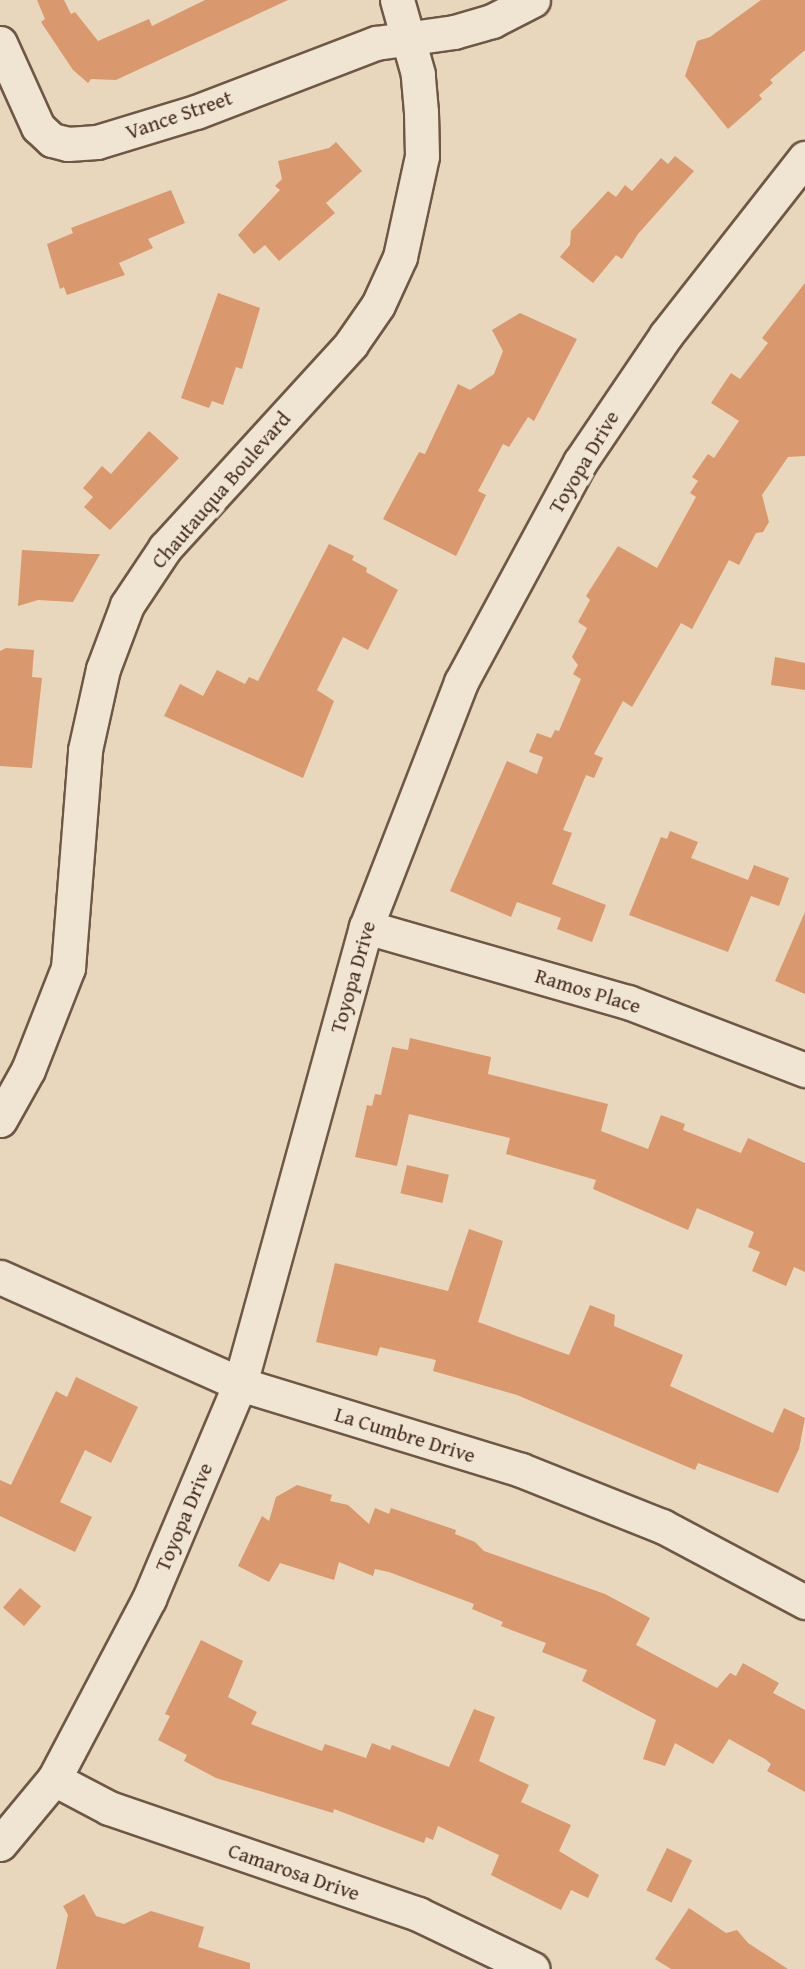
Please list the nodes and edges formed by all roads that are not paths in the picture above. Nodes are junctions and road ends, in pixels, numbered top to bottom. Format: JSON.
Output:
{"nodes":[{"id":1,"x":397,"y":0,"type":"edge"},
{"id":2,"x":533,"y":0,"type":"edge"},
{"id":3,"x":409,"y":36,"type":"junction"},
{"id":4,"x":0,"y":43,"type":"edge"},
{"id":5,"x":805,"y":158,"type":"edge"},
{"id":6,"x":366,"y":927,"type":"junction"},
{"id":7,"x":805,"y":1070,"type":"edge"},
{"id":8,"x":0,"y":1120,"type":"edge"},
{"id":9,"x":0,"y":1277,"type":"edge"},
{"id":10,"x":240,"y":1384,"type":"junction"},
{"id":11,"x":805,"y":1602,"type":"edge"},
{"id":12,"x":54,"y":1779,"type":"junction"},
{"id":13,"x":0,"y":1844,"type":"edge"},
{"id":14,"x":533,"y":1969,"type":"edge"}],
"edges":[{"from":1,"to":3,"type":"street","name":"Chautauqua Boulevard"},
{"from":2,"to":3,"type":"street","name":"Vance Street"},
{"from":3,"to":4,"type":"street","name":"Vance Street"},
{"from":3,"to":8,"type":"street","name":"Chautauqua Boulevard"},
{"from":5,"to":6,"type":"street","name":"Toyopa Drive"},
{"from":6,"to":7,"type":"street","name":"Ramos Place"},
{"from":6,"to":10,"type":"street","name":"Toyopa Drive"},
{"from":9,"to":10,"type":"street","name":"La Cumbre Drive"},
{"from":10,"to":11,"type":"street","name":"La Cumbre Drive"},
{"from":10,"to":12,"type":"street","name":"Toyopa Drive"},
{"from":12,"to":13,"type":"street","name":"Toyopa Drive"},
{"from":12,"to":14,"type":"street","name":"Camarosa Drive"}]}
